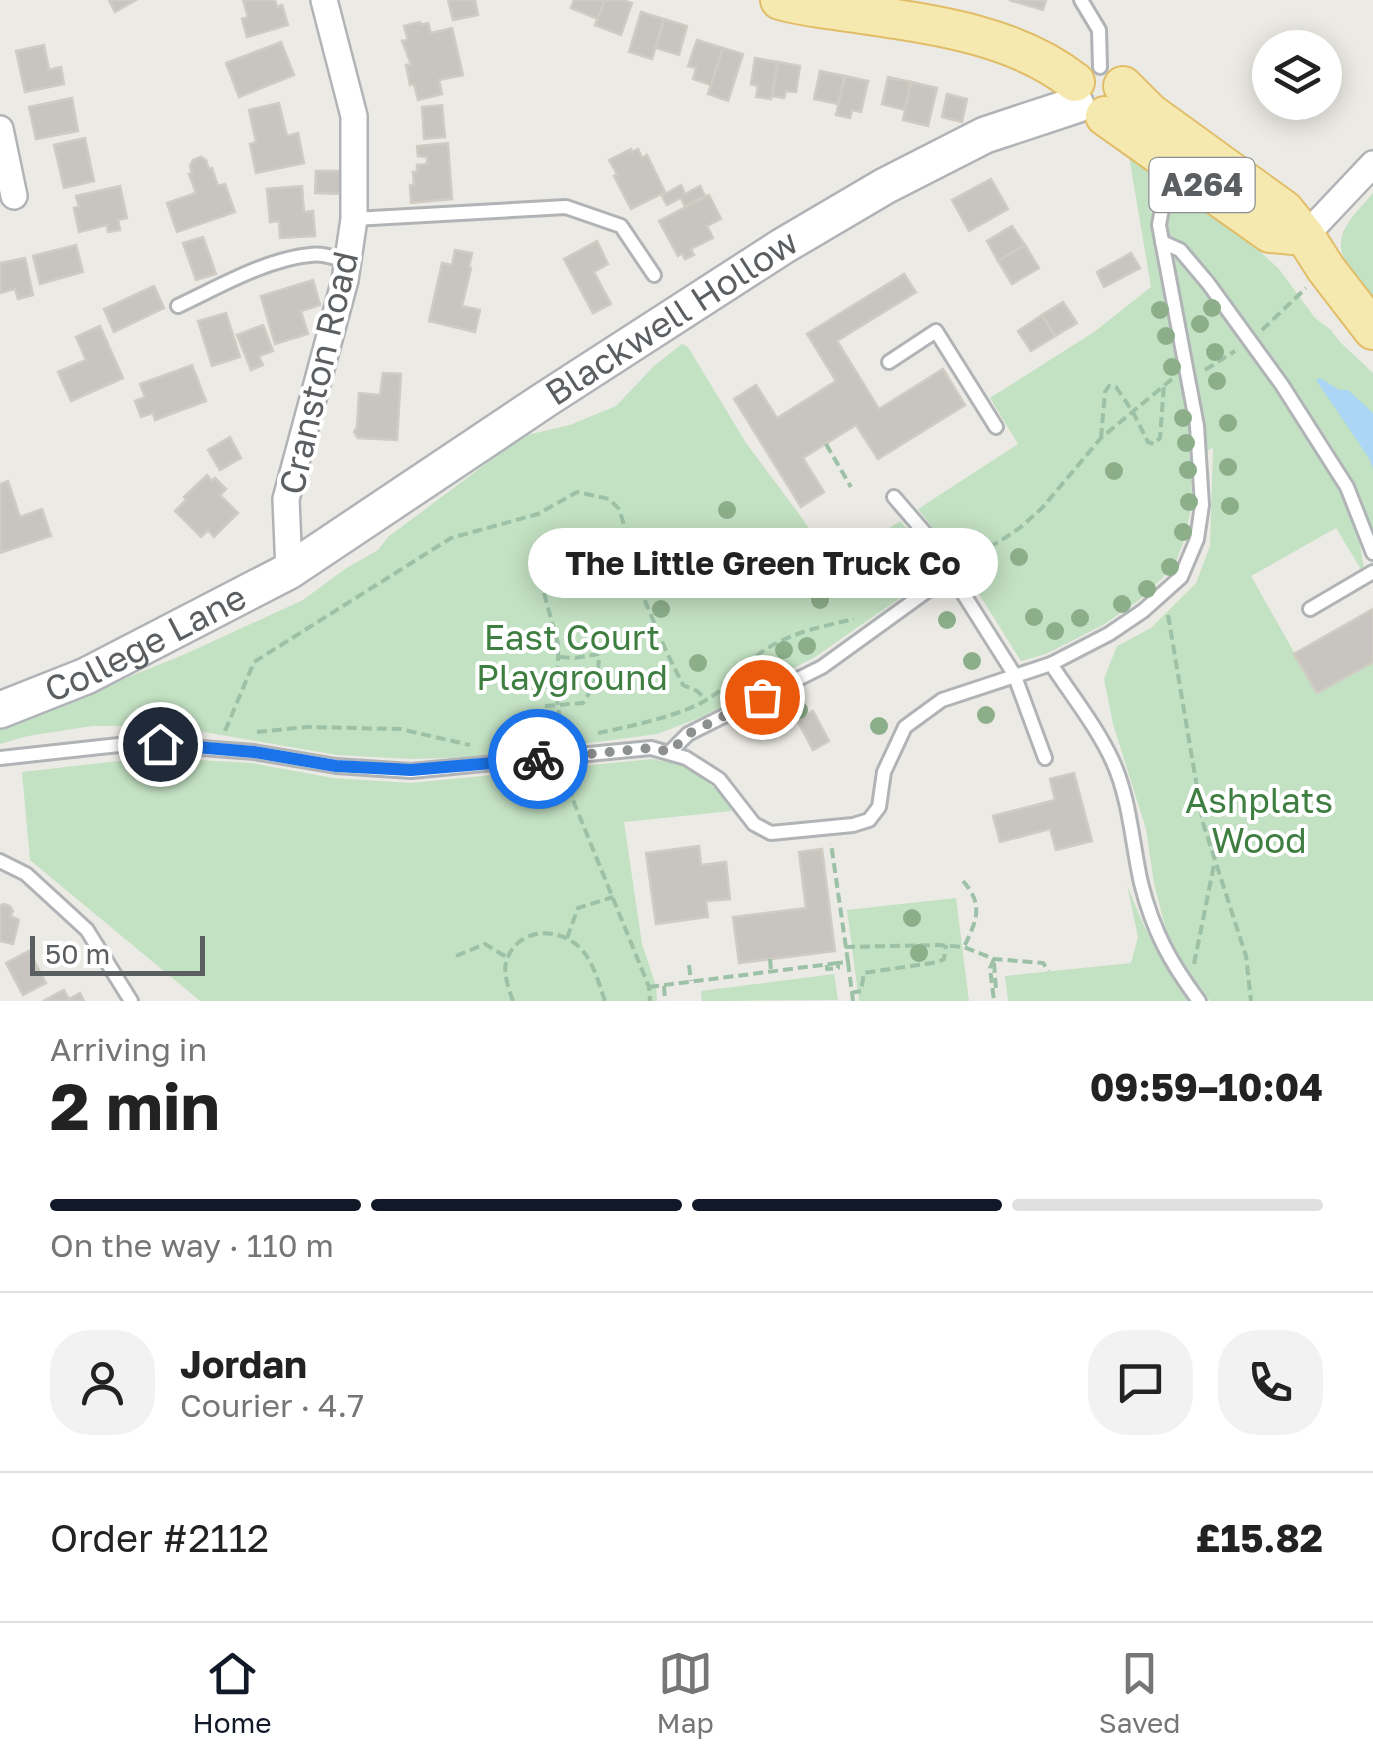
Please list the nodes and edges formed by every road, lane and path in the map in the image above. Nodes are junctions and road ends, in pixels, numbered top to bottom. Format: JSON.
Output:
{"nodes":[{"id":1,"x":324,"y":0,"type":"edge"},
{"id":2,"x":780,"y":0,"type":"edge"},
{"id":3,"x":1081,"y":0,"type":"edge"},
{"id":4,"x":1096,"y":91,"type":"junction"},
{"id":5,"x":0,"y":130,"type":"edge"},
{"id":6,"x":1196,"y":163,"type":"junction"},
{"id":7,"x":1373,"y":164,"type":"edge"},
{"id":8,"x":14,"y":196,"type":"dead end"},
{"id":9,"x":354,"y":219,"type":"junction"},
{"id":10,"x":1305,"y":236,"type":"junction"},
{"id":11,"x":1162,"y":242,"type":"junction"},
{"id":12,"x":348,"y":262,"type":"junction"},
{"id":13,"x":654,"y":275,"type":"dead end"},
{"id":14,"x":178,"y":306,"type":"dead end"},
{"id":15,"x":1373,"y":330,"type":"edge"},
{"id":16,"x":889,"y":362,"type":"dead end"},
{"id":17,"x":1133,"y":412,"type":"junction"},
{"id":18,"x":996,"y":427,"type":"dead end"},
{"id":19,"x":1101,"y":438,"type":"junction"},
{"id":20,"x":826,"y":444,"type":"dead end"},
{"id":21,"x":851,"y":487,"type":"dead end"},
{"id":22,"x":894,"y":497,"type":"dead end"},
{"id":23,"x":879,"y":534,"type":"dead end"},
{"id":24,"x":1373,"y":554,"type":"edge"},
{"id":25,"x":949,"y":568,"type":"junction"},
{"id":26,"x":289,"y":571,"type":"junction"},
{"id":27,"x":1373,"y":572,"type":"edge"},
{"id":28,"x":908,"y":580,"type":"junction"},
{"id":29,"x":900,"y":586,"type":"dead end"},
{"id":30,"x":1164,"y":591,"type":"junction"},
{"id":31,"x":544,"y":592,"type":"dead end"},
{"id":32,"x":1310,"y":609,"type":"dead end"},
{"id":33,"x":853,"y":620,"type":"dead end"},
{"id":34,"x":558,"y":657,"type":"junction"},
{"id":35,"x":1051,"y":664,"type":"junction"},
{"id":36,"x":1014,"y":674,"type":"junction"},
{"id":37,"x":707,"y":700,"type":"junction"},
{"id":38,"x":559,"y":705,"type":"junction"},
{"id":39,"x":545,"y":706,"type":"dead end"},
{"id":40,"x":0,"y":710,"type":"edge"},
{"id":41,"x":225,"y":731,"type":"dead end"},
{"id":42,"x":244,"y":732,"type":"dead end"},
{"id":43,"x":593,"y":734,"type":"dead end"},
{"id":44,"x":485,"y":749,"type":"dead end"},
{"id":45,"x":670,"y":752,"type":"junction"},
{"id":46,"x":562,"y":756,"type":"junction"},
{"id":47,"x":0,"y":758,"type":"edge"},
{"id":48,"x":1045,"y":758,"type":"dead end"},
{"id":49,"x":829,"y":828,"type":"junction"},
{"id":50,"x":0,"y":861,"type":"edge"},
{"id":51,"x":1215,"y":861,"type":"junction"},
{"id":52,"x":963,"y":881,"type":"dead end"},
{"id":53,"x":612,"y":897,"type":"junction"},
{"id":54,"x":566,"y":938,"type":"junction"},
{"id":55,"x":946,"y":945,"type":"junction"},
{"id":56,"x":964,"y":946,"type":"junction"},
{"id":57,"x":846,"y":947,"type":"junction"},
{"id":58,"x":456,"y":956,"type":"dead end"},
{"id":59,"x":508,"y":958,"type":"junction"},
{"id":60,"x":994,"y":958,"type":"junction"},
{"id":61,"x":770,"y":959,"type":"dead end"},
{"id":62,"x":848,"y":962,"type":"junction"},
{"id":63,"x":690,"y":964,"type":"dead end"},
{"id":64,"x":772,"y":972,"type":"junction"},
{"id":65,"x":1049,"y":972,"type":"dead end"},
{"id":66,"x":691,"y":982,"type":"junction"},
{"id":67,"x":664,"y":985,"type":"junction"},
{"id":68,"x":649,"y":987,"type":"junction"},
{"id":69,"x":1189,"y":988,"type":"junction"},
{"id":70,"x":852,"y":993,"type":"junction"},
{"id":71,"x":130,"y":1001,"type":"edge"},
{"id":72,"x":513,"y":1001,"type":"edge"},
{"id":73,"x":605,"y":1001,"type":"edge"},
{"id":74,"x":650,"y":1001,"type":"edge"},
{"id":75,"x":665,"y":1001,"type":"edge"},
{"id":76,"x":852,"y":1001,"type":"edge"},
{"id":77,"x":995,"y":1001,"type":"edge"},
{"id":78,"x":1198,"y":1001,"type":"edge"},
{"id":79,"x":1251,"y":1001,"type":"edge"}],
"edges":[{"from":1,"to":9,"type":"street","name":"Cranston Road"},
{"from":2,"to":4,"type":"main road","number":"A264"},
{"from":3,"to":4,"type":"lane"},
{"from":4,"to":6,"type":"main road","number":"A264"},
{"from":4,"to":6,"type":"main road","number":"A264"},
{"from":4,"to":26,"type":"main road","name":"Blackwell Hollow"},
{"from":5,"to":8,"type":"street"},
{"from":6,"to":10,"type":"main road","number":"A264"},
{"from":6,"to":11,"type":"lane"},
{"from":7,"to":10,"type":"street"},
{"from":9,"to":12,"type":"street","name":"Cranston Road"},
{"from":9,"to":13,"type":"lane"},
{"from":10,"to":15,"type":"main road"},
{"from":11,"to":24,"type":"lane"},
{"from":11,"to":30,"type":"lane"},
{"from":12,"to":14,"type":"lane"},
{"from":12,"to":26,"type":"street","name":"Cranston Road"},
{"from":16,"to":18,"type":"lane"},
{"from":17,"to":17,"type":"path"},
{"from":17,"to":19,"type":"path"},
{"from":17,"to":19,"type":"path"},
{"from":19,"to":25,"type":"path"},
{"from":20,"to":21,"type":"path"},
{"from":22,"to":25,"type":"lane"},
{"from":23,"to":28,"type":"path"},
{"from":25,"to":28,"type":"path"},
{"from":25,"to":36,"type":"lane"},
{"from":25,"to":45,"type":"lane"},
{"from":26,"to":40,"type":"main road","name":"College Lane"},
{"from":27,"to":32,"type":"lane"},
{"from":28,"to":29,"type":"path"},
{"from":30,"to":35,"type":"lane"},
{"from":30,"to":51,"type":"path"},
{"from":31,"to":34,"type":"path"},
{"from":33,"to":37,"type":"path"},
{"from":34,"to":38,"type":"path"},
{"from":34,"to":38,"type":"path"},
{"from":35,"to":36,"type":"lane"},
{"from":35,"to":69,"type":"lane"},
{"from":36,"to":48,"type":"lane"},
{"from":36,"to":49,"type":"lane"},
{"from":37,"to":41,"type":"path"},
{"from":37,"to":43,"type":"path"},
{"from":38,"to":39,"type":"path"},
{"from":38,"to":46,"type":"path"},
{"from":42,"to":44,"type":"path"},
{"from":45,"to":46,"type":"lane"},
{"from":45,"to":49,"type":"lane"},
{"from":46,"to":47,"type":"lane"},
{"from":46,"to":53,"type":"path"},
{"from":49,"to":57,"type":"path"},
{"from":50,"to":71,"type":"lane"},
{"from":51,"to":69,"type":"path"},
{"from":51,"to":79,"type":"path"},
{"from":52,"to":56,"type":"path"},
{"from":53,"to":54,"type":"path"},
{"from":53,"to":68,"type":"path"},
{"from":54,"to":59,"type":"path"},
{"from":54,"to":73,"type":"path"},
{"from":55,"to":56,"type":"path"},
{"from":55,"to":57,"type":"path"},
{"from":55,"to":70,"type":"path"},
{"from":56,"to":60,"type":"path"},
{"from":57,"to":62,"type":"path"},
{"from":58,"to":59,"type":"path"},
{"from":59,"to":72,"type":"path"},
{"from":60,"to":65,"type":"path"},
{"from":60,"to":77,"type":"path"},
{"from":61,"to":64,"type":"path"},
{"from":62,"to":64,"type":"path"},
{"from":62,"to":70,"type":"path"},
{"from":63,"to":66,"type":"path"},
{"from":64,"to":66,"type":"path"},
{"from":66,"to":67,"type":"path"},
{"from":67,"to":68,"type":"path"},
{"from":67,"to":75,"type":"path"},
{"from":68,"to":74,"type":"path"},
{"from":69,"to":78,"type":"lane"},
{"from":70,"to":76,"type":"path"}]}
